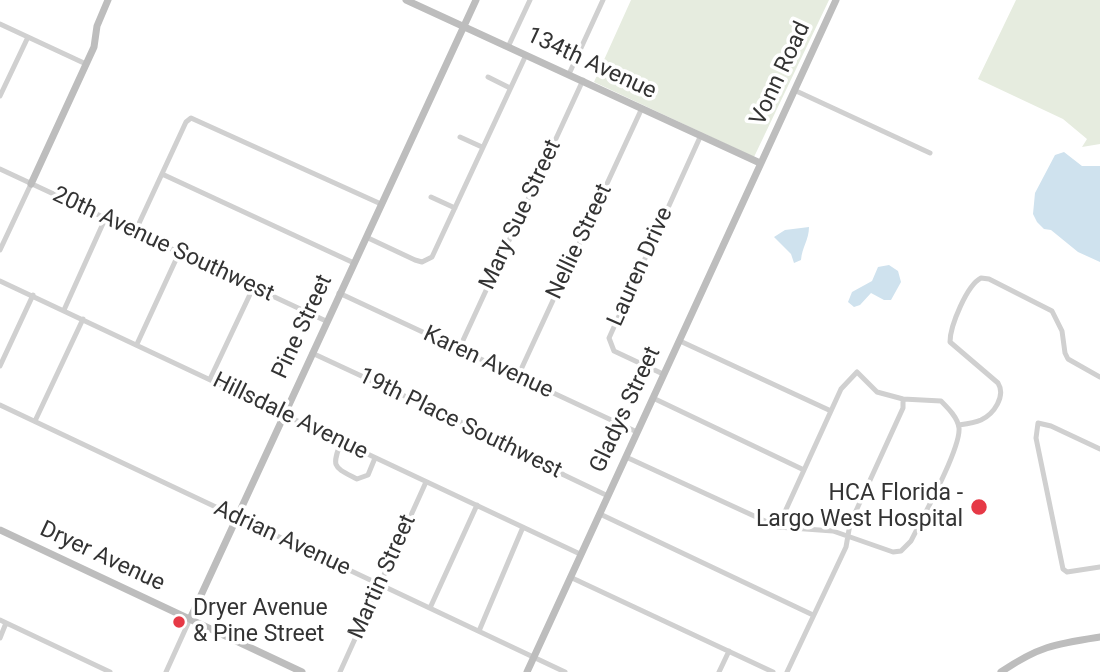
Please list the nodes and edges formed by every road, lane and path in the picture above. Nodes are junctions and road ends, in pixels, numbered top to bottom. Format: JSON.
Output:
{"nodes":[{"id":1,"x":108,"y":0,"type":"edge"},
{"id":2,"x":406,"y":0,"type":"edge"},
{"id":3,"x":477,"y":0,"type":"edge"},
{"id":4,"x":530,"y":0,"type":"edge"},
{"id":5,"x":603,"y":0,"type":"edge"},
{"id":6,"x":836,"y":0,"type":"edge"},
{"id":7,"x":0,"y":24,"type":"edge"},
{"id":8,"x":464,"y":27,"type":"junction"},
{"id":9,"x":28,"y":37,"type":"junction"},
{"id":10,"x":508,"y":47,"type":"junction"},
{"id":11,"x":526,"y":55,"type":"junction"},
{"id":12,"x":86,"y":64,"type":"junction"},
{"id":13,"x":569,"y":74,"type":"junction"},
{"id":14,"x":488,"y":77,"type":"dead end"},
{"id":15,"x":583,"y":80,"type":"junction"},
{"id":16,"x":510,"y":88,"type":"junction"},
{"id":17,"x":794,"y":90,"type":"junction"},
{"id":18,"x":0,"y":96,"type":"edge"},
{"id":19,"x":642,"y":108,"type":"junction"},
{"id":20,"x":701,"y":135,"type":"junction"},
{"id":21,"x":460,"y":137,"type":"dead end"},
{"id":22,"x":482,"y":147,"type":"junction"},
{"id":23,"x":930,"y":153,"type":"dead end"},
{"id":24,"x":760,"y":163,"type":"junction"},
{"id":25,"x":0,"y":169,"type":"edge"},
{"id":26,"x":162,"y":174,"type":"junction"},
{"id":27,"x":31,"y":184,"type":"junction"},
{"id":28,"x":432,"y":197,"type":"dead end"},
{"id":29,"x":381,"y":204,"type":"junction"},
{"id":30,"x":455,"y":208,"type":"junction"},
{"id":31,"x":105,"y":219,"type":"junction"},
{"id":32,"x":135,"y":232,"type":"junction"},
{"id":33,"x":366,"y":237,"type":"junction"},
{"id":34,"x":0,"y":250,"type":"edge"},
{"id":35,"x":179,"y":253,"type":"junction"},
{"id":36,"x":354,"y":263,"type":"junction"},
{"id":37,"x":0,"y":281,"type":"edge"},
{"id":38,"x":253,"y":288,"type":"junction"},
{"id":39,"x":339,"y":293,"type":"junction"},
{"id":40,"x":33,"y":295,"type":"junction"},
{"id":41,"x":64,"y":310,"type":"junction"},
{"id":42,"x":83,"y":319,"type":"junction"},
{"id":43,"x":326,"y":321,"type":"junction"},
{"id":44,"x":680,"y":341,"type":"junction"},
{"id":45,"x":137,"y":344,"type":"junction"},
{"id":46,"x":459,"y":349,"type":"junction"},
{"id":47,"x":312,"y":353,"type":"junction"},
{"id":48,"x":0,"y":366,"type":"edge"},
{"id":49,"x":663,"y":374,"type":"junction"},
{"id":50,"x":518,"y":376,"type":"junction"},
{"id":51,"x":1100,"y":377,"type":"edge"},
{"id":52,"x":210,"y":379,"type":"junction"},
{"id":53,"x":653,"y":398,"type":"junction"},
{"id":54,"x":903,"y":399,"type":"junction"},
{"id":55,"x":0,"y":405,"type":"edge"},
{"id":56,"x":831,"y":411,"type":"junction"},
{"id":57,"x":284,"y":415,"type":"junction"},
{"id":58,"x":35,"y":421,"type":"junction"},
{"id":59,"x":959,"y":425,"type":"junction"},
{"id":60,"x":637,"y":432,"type":"junction"},
{"id":61,"x":341,"y":442,"type":"junction"},
{"id":62,"x":1100,"y":449,"type":"edge"},
{"id":63,"x":626,"y":457,"type":"junction"},
{"id":64,"x":375,"y":458,"type":"junction"},
{"id":65,"x":804,"y":470,"type":"junction"},
{"id":66,"x":426,"y":482,"type":"junction"},
{"id":67,"x":608,"y":496,"type":"junction"},
{"id":68,"x":477,"y":505,"type":"junction"},
{"id":69,"x":600,"y":514,"type":"junction"},
{"id":70,"x":236,"y":517,"type":"junction"},
{"id":71,"x":523,"y":527,"type":"junction"},
{"id":72,"x":778,"y":527,"type":"junction"},
{"id":73,"x":0,"y":530,"type":"edge"},
{"id":74,"x":849,"y":536,"type":"junction"},
{"id":75,"x":580,"y":554,"type":"junction"},
{"id":76,"x":1100,"y":567,"type":"edge"},
{"id":77,"x":570,"y":577,"type":"junction"},
{"id":78,"x":380,"y":584,"type":"junction"},
{"id":79,"x":430,"y":608,"type":"junction"},
{"id":80,"x":813,"y":615,"type":"junction"},
{"id":81,"x":190,"y":619,"type":"junction"},
{"id":82,"x":3,"y":621,"type":"edge"},
{"id":83,"x":479,"y":631,"type":"junction"},
{"id":84,"x":1100,"y":637,"type":"edge"},
{"id":85,"x":0,"y":638,"type":"edge"},
{"id":86,"x":729,"y":651,"type":"junction"},
{"id":87,"x":534,"y":657,"type":"junction"},
{"id":88,"x":1013,"y":664,"type":"junction"},
{"id":89,"x":110,"y":672,"type":"edge"},
{"id":90,"x":166,"y":672,"type":"edge"},
{"id":91,"x":302,"y":672,"type":"edge"},
{"id":92,"x":340,"y":672,"type":"edge"},
{"id":93,"x":527,"y":672,"type":"edge"},
{"id":94,"x":565,"y":672,"type":"edge"},
{"id":95,"x":719,"y":672,"type":"edge"},
{"id":96,"x":773,"y":672,"type":"edge"},
{"id":97,"x":787,"y":672,"type":"edge"},
{"id":98,"x":1001,"y":672,"type":"edge"},
{"id":99,"x":1017,"y":672,"type":"edge"}],
"edges":[{"from":1,"to":12,"type":"street"},
{"from":2,"to":8,"type":"street","name":"134th Avenue"},
{"from":3,"to":8,"type":"street","name":"Pine Street"},
{"from":4,"to":10,"type":"street"},
{"from":5,"to":13,"type":"street"},
{"from":6,"to":17,"type":"street","name":"Vonn Road"},
{"from":7,"to":9,"type":"street"},
{"from":8,"to":10,"type":"street","name":"134th Avenue"},
{"from":8,"to":29,"type":"street","name":"Pine Street"},
{"from":9,"to":12,"type":"street"},
{"from":9,"to":18,"type":"street"},
{"from":10,"to":11,"type":"street","name":"134th Avenue"},
{"from":11,"to":13,"type":"street","name":"134th Avenue"},
{"from":11,"to":16,"type":"street"},
{"from":12,"to":27,"type":"street"},
{"from":13,"to":15,"type":"street","name":"134th Avenue"},
{"from":14,"to":16,"type":"street"},
{"from":15,"to":19,"type":"street","name":"134th Avenue"},
{"from":15,"to":46,"type":"street","name":"Mary Sue Street"},
{"from":16,"to":22,"type":"street"},
{"from":17,"to":23,"type":"street"},
{"from":17,"to":24,"type":"street","name":"Vonn Road"},
{"from":19,"to":20,"type":"street","name":"134th Avenue"},
{"from":19,"to":50,"type":"street","name":"Nellie Street"},
{"from":20,"to":24,"type":"street","name":"134th Avenue"},
{"from":20,"to":49,"type":"street","name":"Lauren Drive"},
{"from":21,"to":22,"type":"street"},
{"from":22,"to":30,"type":"street"},
{"from":24,"to":44,"type":"street","name":"Gladys Street"},
{"from":25,"to":27,"type":"street","name":"20th Avenue Southwest"},
{"from":26,"to":29,"type":"street"},
{"from":26,"to":32,"type":"street"},
{"from":26,"to":36,"type":"street"},
{"from":27,"to":31,"type":"street","name":"20th Avenue Southwest"},
{"from":27,"to":34,"type":"street"},
{"from":28,"to":30,"type":"street"},
{"from":29,"to":33,"type":"street","name":"Pine Street"},
{"from":30,"to":33,"type":"street"},
{"from":31,"to":32,"type":"street","name":"20th Avenue Southwest"},
{"from":31,"to":41,"type":"street"},
{"from":32,"to":35,"type":"street","name":"20th Avenue Southwest"},
{"from":33,"to":36,"type":"street","name":"Pine Street"},
{"from":35,"to":38,"type":"street","name":"20th Avenue Southwest"},
{"from":35,"to":45,"type":"street"},
{"from":36,"to":39,"type":"street","name":"Pine Street"},
{"from":37,"to":40,"type":"street","name":"Hillsdale Avenue"},
{"from":38,"to":43,"type":"street","name":"20th Avenue Southwest"},
{"from":38,"to":52,"type":"street"},
{"from":39,"to":43,"type":"street","name":"Pine Street"},
{"from":39,"to":46,"type":"street","name":"Karen Avenue"},
{"from":40,"to":41,"type":"street","name":"Hillsdale Avenue"},
{"from":40,"to":48,"type":"street"},
{"from":41,"to":42,"type":"street","name":"Hillsdale Avenue"},
{"from":42,"to":45,"type":"street","name":"Hillsdale Avenue"},
{"from":42,"to":58,"type":"street"},
{"from":43,"to":47,"type":"street","name":"Pine Street"},
{"from":44,"to":49,"type":"street","name":"Gladys Street"},
{"from":44,"to":56,"type":"street"},
{"from":45,"to":52,"type":"street","name":"Hillsdale Avenue"},
{"from":46,"to":50,"type":"street","name":"Karen Avenue"},
{"from":47,"to":57,"type":"street","name":"Pine Street"},
{"from":47,"to":67,"type":"street","name":"19th Place Southwest"},
{"from":49,"to":53,"type":"street","name":"Gladys Street"},
{"from":50,"to":60,"type":"street","name":"Karen Avenue"},
{"from":51,"to":59,"type":"street"},
{"from":52,"to":57,"type":"street","name":"Hillsdale Avenue"},
{"from":53,"to":60,"type":"street","name":"Gladys Street"},
{"from":53,"to":65,"type":"street"},
{"from":54,"to":56,"type":"street"},
{"from":54,"to":59,"type":"street"},
{"from":54,"to":74,"type":"street"},
{"from":55,"to":58,"type":"street","name":"Adrian Avenue"},
{"from":56,"to":65,"type":"street"},
{"from":57,"to":61,"type":"street","name":"Hillsdale Avenue"},
{"from":57,"to":70,"type":"street","name":"Pine Street"},
{"from":58,"to":70,"type":"street","name":"Adrian Avenue"},
{"from":59,"to":74,"type":"street"},
{"from":60,"to":63,"type":"street","name":"Gladys Street"},
{"from":61,"to":64,"type":"street","name":"Hillsdale Avenue"},
{"from":61,"to":64,"type":"street"},
{"from":62,"to":76,"type":"street"},
{"from":63,"to":67,"type":"street","name":"Gladys Street"},
{"from":63,"to":72,"type":"street"},
{"from":64,"to":66,"type":"street","name":"Hillsdale Avenue"},
{"from":65,"to":72,"type":"street"},
{"from":66,"to":68,"type":"street","name":"Hillsdale Avenue"},
{"from":66,"to":78,"type":"street","name":"Martin Street"},
{"from":67,"to":69,"type":"street","name":"Gladys Street"},
{"from":68,"to":71,"type":"street","name":"Hillsdale Avenue"},
{"from":68,"to":79,"type":"street"},
{"from":69,"to":75,"type":"street","name":"Gladys Street"},
{"from":69,"to":80,"type":"street"},
{"from":70,"to":78,"type":"street","name":"Adrian Avenue"},
{"from":70,"to":81,"type":"street","name":"Pine Street"},
{"from":71,"to":75,"type":"street","name":"Hillsdale Avenue"},
{"from":71,"to":83,"type":"street"},
{"from":72,"to":74,"type":"street"},
{"from":73,"to":81,"type":"street","name":"Dryer Avenue"},
{"from":74,"to":80,"type":"street"},
{"from":75,"to":77,"type":"street","name":"Gladys Street"},
{"from":77,"to":86,"type":"street"},
{"from":77,"to":87,"type":"street","name":"Gladys Street"},
{"from":78,"to":79,"type":"street","name":"Adrian Avenue"},
{"from":78,"to":92,"type":"street","name":"Martin Street"},
{"from":79,"to":83,"type":"street","name":"Adrian Avenue"},
{"from":80,"to":97,"type":"street"},
{"from":81,"to":90,"type":"street","name":"Pine Street"},
{"from":81,"to":91,"type":"street","name":"Dryer Avenue"},
{"from":82,"to":85,"type":"street"},
{"from":82,"to":89,"type":"street"},
{"from":83,"to":87,"type":"street","name":"Adrian Avenue"},
{"from":84,"to":88,"type":"street"},
{"from":86,"to":95,"type":"street"},
{"from":86,"to":96,"type":"street"},
{"from":87,"to":93,"type":"street","name":"Gladys Street"},
{"from":87,"to":94,"type":"street","name":"Adrian Avenue"},
{"from":88,"to":98,"type":"street"},
{"from":88,"to":99,"type":"street"}]}
